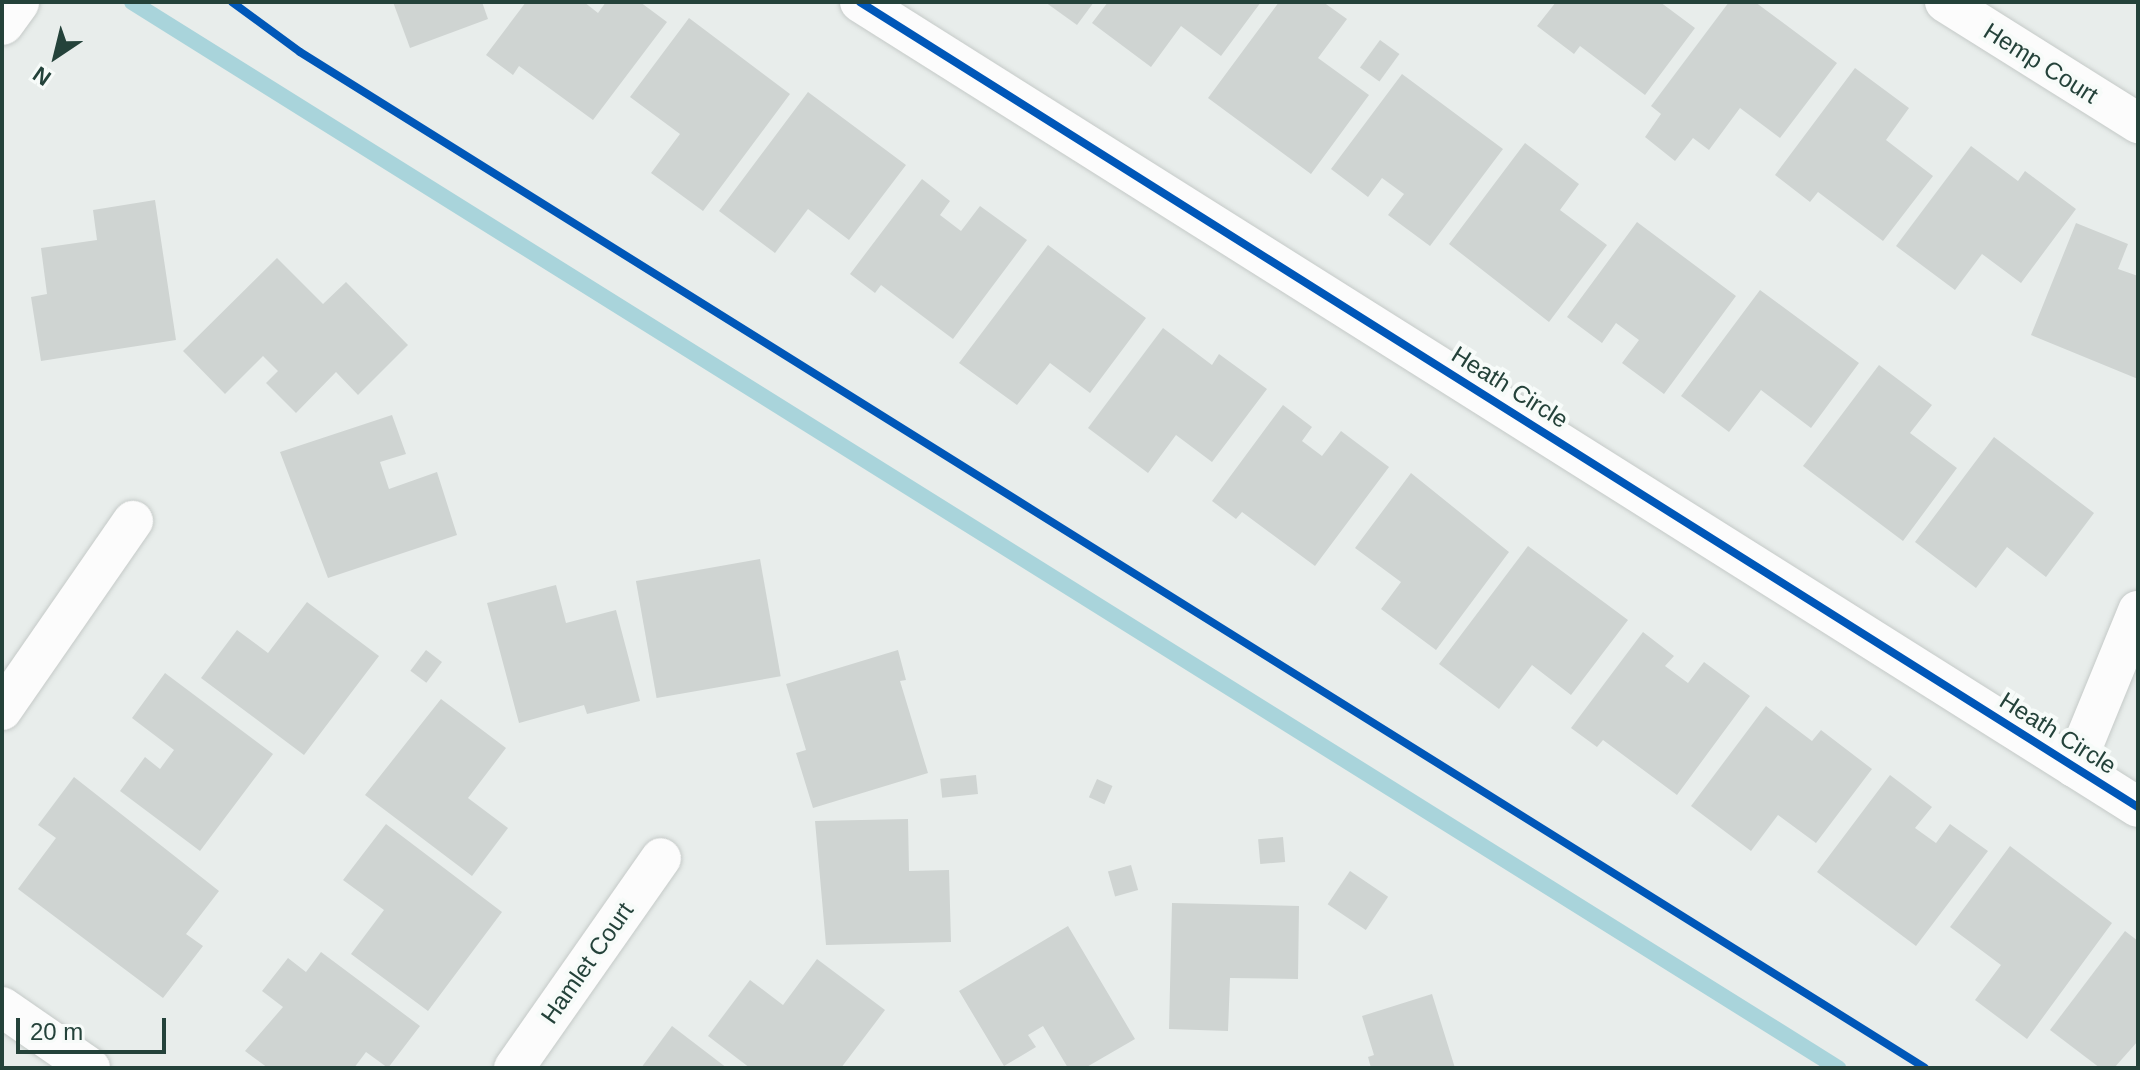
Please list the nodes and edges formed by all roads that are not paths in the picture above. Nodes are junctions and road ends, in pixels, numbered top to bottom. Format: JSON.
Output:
{"nodes":[{"id":1,"x":860,"y":2,"type":"edge"},
{"id":2,"x":1945,"y":2,"type":"edge"},
{"id":3,"x":2138,"y":123,"type":"edge"},
{"id":4,"x":133,"y":521,"type":"dead end"},
{"id":5,"x":2138,"y":611,"type":"edge"},
{"id":6,"x":2,"y":710,"type":"edge"},
{"id":7,"x":2074,"y":767,"type":"junction"},
{"id":8,"x":2138,"y":807,"type":"edge"},
{"id":9,"x":661,"y":858,"type":"dead end"},
{"id":10,"x":2,"y":1007,"type":"edge"},
{"id":11,"x":90,"y":1068,"type":"edge"},
{"id":12,"x":514,"y":1068,"type":"edge"}],
"edges":[{"from":1,"to":7,"type":"street","name":"Heath Circle"},
{"from":2,"to":3,"type":"street","name":"Hemp Court"},
{"from":4,"to":6,"type":"street"},
{"from":5,"to":7,"type":"street","name":"Heath Circle"},
{"from":7,"to":8,"type":"street","name":"Heath Circle"},
{"from":9,"to":12,"type":"street","name":"Hamlet Court"},
{"from":10,"to":11,"type":"street"}]}
